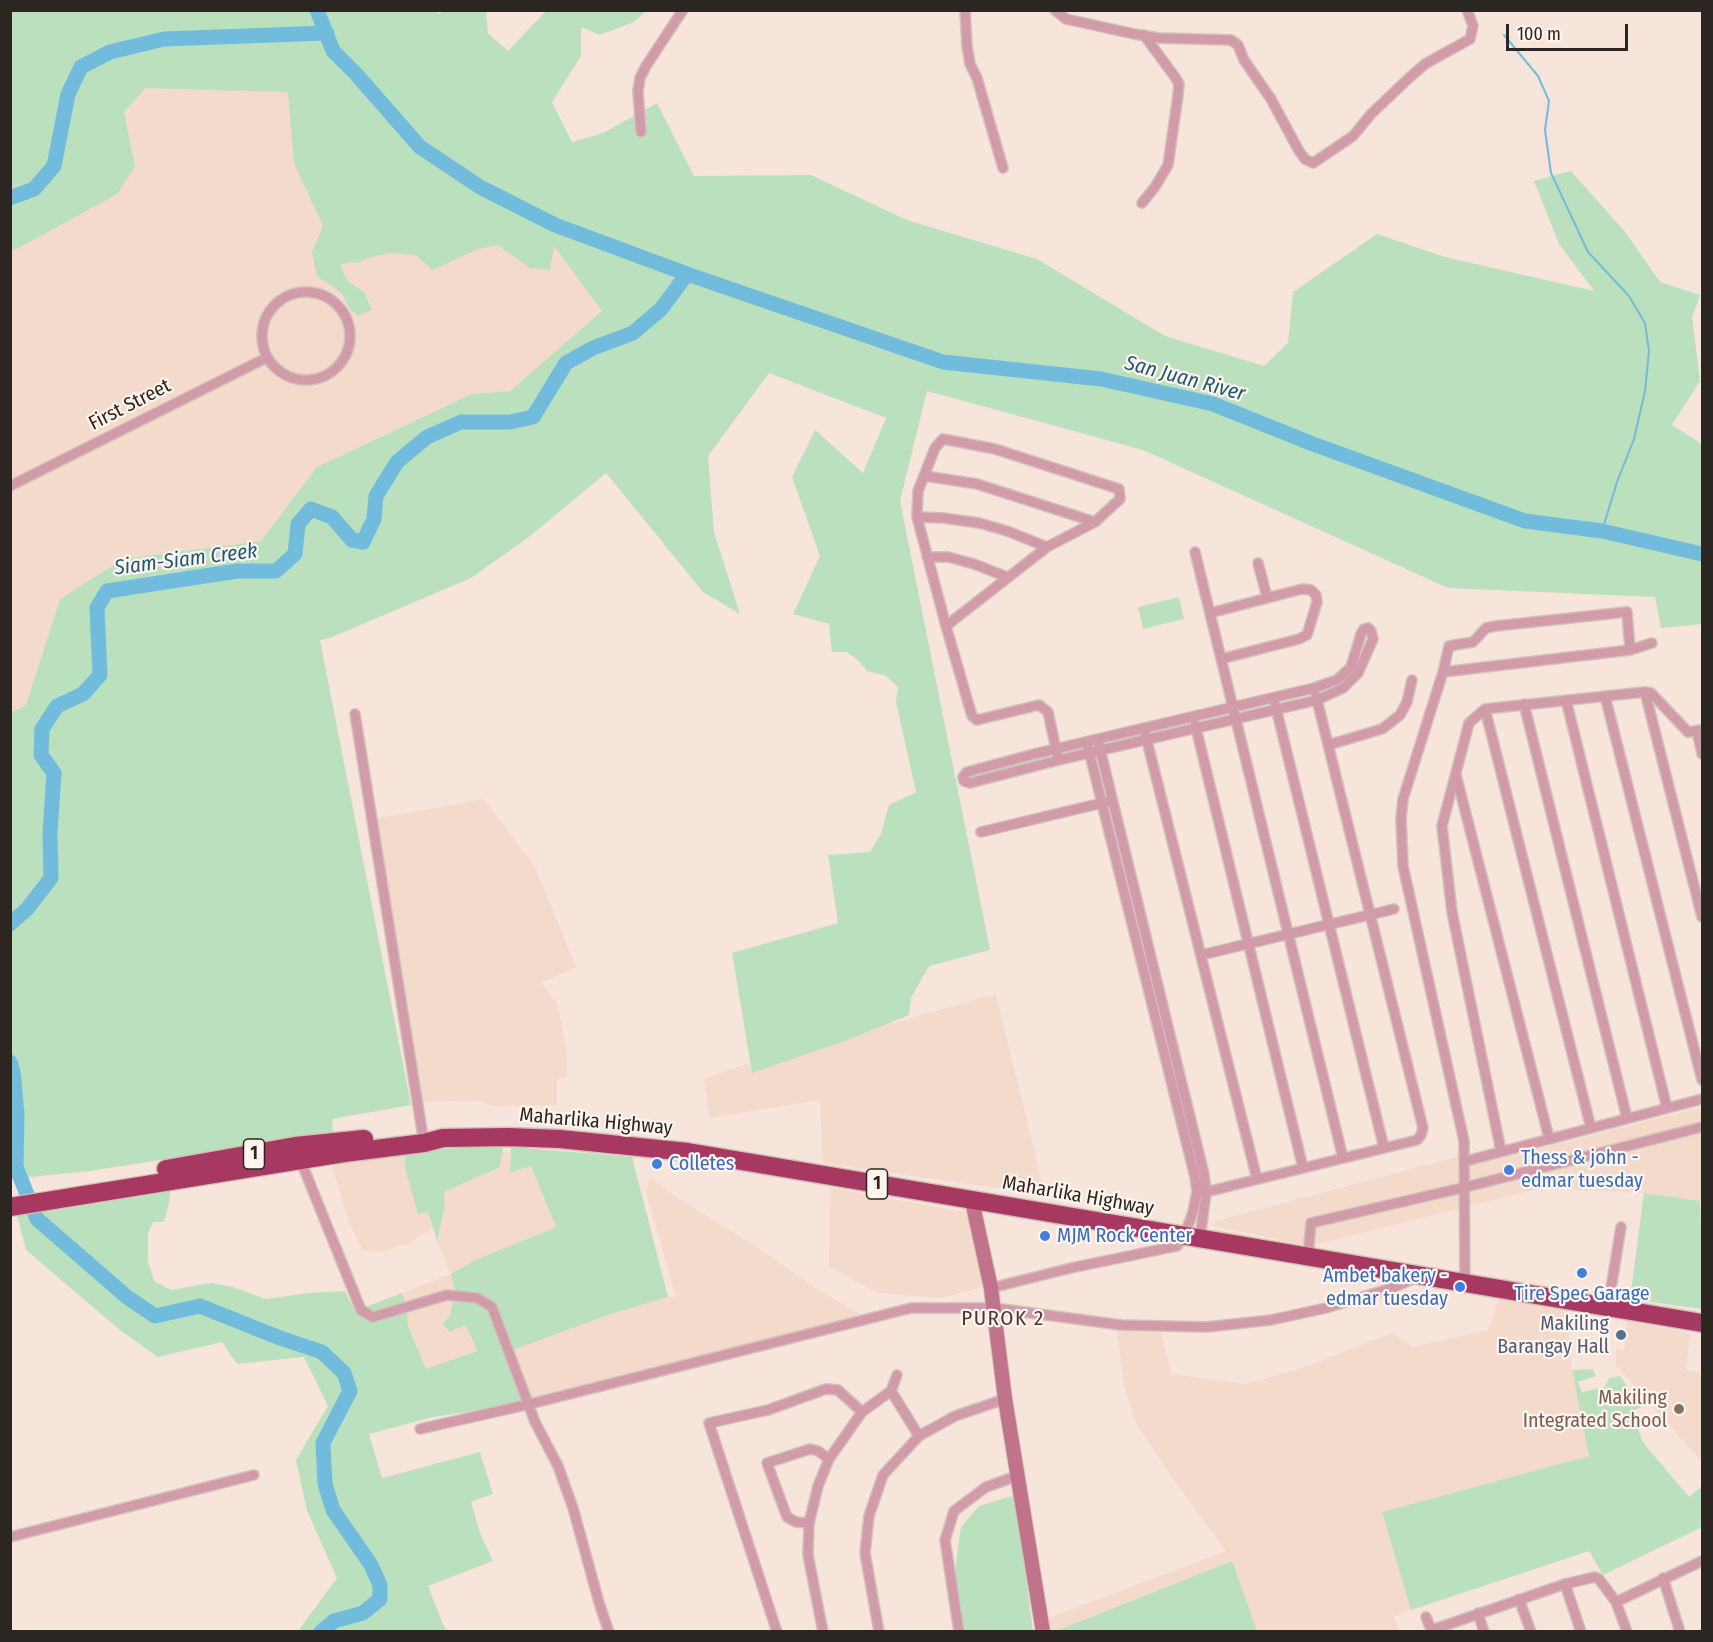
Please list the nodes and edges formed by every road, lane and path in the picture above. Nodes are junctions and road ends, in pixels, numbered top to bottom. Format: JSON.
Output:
{"nodes":[{"id":1,"x":683,"y":10,"type":"edge"},
{"id":2,"x":965,"y":10,"type":"edge"},
{"id":3,"x":1055,"y":10,"type":"edge"},
{"id":4,"x":1467,"y":10,"type":"edge"},
{"id":5,"x":1144,"y":35,"type":"junction"},
{"id":6,"x":641,"y":132,"type":"dead end"},
{"id":7,"x":1003,"y":168,"type":"dead end"},
{"id":8,"x":1142,"y":203,"type":"dead end"},
{"id":9,"x":266,"y":358,"type":"junction"},
{"id":10,"x":925,"y":476,"type":"junction"},
{"id":11,"x":10,"y":486,"type":"edge"},
{"id":12,"x":917,"y":517,"type":"junction"},
{"id":13,"x":1095,"y":522,"type":"junction"},
{"id":14,"x":1047,"y":547,"type":"junction"},
{"id":15,"x":1195,"y":552,"type":"dead end"},
{"id":16,"x":927,"y":557,"type":"junction"},
{"id":17,"x":1258,"y":563,"type":"dead end"},
{"id":18,"x":1007,"y":577,"type":"junction"},
{"id":19,"x":1267,"y":597,"type":"junction"},
{"id":20,"x":1210,"y":613,"type":"junction"},
{"id":21,"x":946,"y":626,"type":"junction"},
{"id":22,"x":1652,"y":643,"type":"dead end"},
{"id":23,"x":1630,"y":650,"type":"junction"},
{"id":24,"x":1221,"y":659,"type":"junction"},
{"id":25,"x":1443,"y":672,"type":"junction"},
{"id":26,"x":1412,"y":680,"type":"dead end"},
{"id":27,"x":1314,"y":688,"type":"junction"},
{"id":28,"x":1645,"y":692,"type":"junction"},
{"id":29,"x":1605,"y":696,"type":"junction"},
{"id":30,"x":1273,"y":698,"type":"junction"},
{"id":31,"x":1317,"y":700,"type":"junction"},
{"id":32,"x":1566,"y":700,"type":"junction"},
{"id":33,"x":1524,"y":704,"type":"junction"},
{"id":34,"x":1233,"y":707,"type":"junction"},
{"id":35,"x":1276,"y":709,"type":"junction"},
{"id":36,"x":1485,"y":709,"type":"junction"},
{"id":37,"x":355,"y":714,"type":"dead end"},
{"id":38,"x":1194,"y":717,"type":"junction"},
{"id":39,"x":1236,"y":718,"type":"junction"},
{"id":40,"x":1196,"y":728,"type":"junction"},
{"id":41,"x":1144,"y":729,"type":"junction"},
{"id":42,"x":1700,"y":731,"type":"edge"},
{"id":43,"x":1147,"y":739,"type":"junction"},
{"id":44,"x":1098,"y":740,"type":"junction"},
{"id":45,"x":1087,"y":742,"type":"junction"},
{"id":46,"x":1328,"y":745,"type":"junction"},
{"id":47,"x":1056,"y":750,"type":"junction"},
{"id":48,"x":1100,"y":750,"type":"junction"},
{"id":49,"x":1090,"y":752,"type":"junction"},
{"id":50,"x":1702,"y":754,"type":"edge"},
{"id":51,"x":1059,"y":760,"type":"junction"},
{"id":52,"x":1455,"y":773,"type":"junction"},
{"id":53,"x":1107,"y":802,"type":"junction"},
{"id":54,"x":981,"y":832,"type":"dead end"},
{"id":55,"x":1394,"y":909,"type":"dead end"},
{"id":56,"x":1370,"y":915,"type":"junction"},
{"id":57,"x":1702,"y":917,"type":"edge"},
{"id":58,"x":1329,"y":925,"type":"junction"},
{"id":59,"x":1288,"y":935,"type":"junction"},
{"id":60,"x":1248,"y":944,"type":"junction"},
{"id":61,"x":1201,"y":955,"type":"junction"},
{"id":62,"x":1702,"y":1080,"type":"edge"},
{"id":63,"x":1702,"y":1099,"type":"edge"},
{"id":64,"x":1667,"y":1108,"type":"junction"},
{"id":65,"x":1627,"y":1118,"type":"junction"},
{"id":66,"x":1702,"y":1127,"type":"edge"},
{"id":67,"x":1591,"y":1128,"type":"junction"},
{"id":68,"x":1549,"y":1138,"type":"junction"},
{"id":69,"x":424,"y":1139,"type":"junction"},
{"id":70,"x":1384,"y":1148,"type":"junction"},
{"id":71,"x":1501,"y":1151,"type":"junction"},
{"id":72,"x":1343,"y":1158,"type":"junction"},
{"id":73,"x":300,"y":1159,"type":"junction"},
{"id":74,"x":1466,"y":1161,"type":"junction"},
{"id":75,"x":1302,"y":1168,"type":"junction"},
{"id":76,"x":1257,"y":1179,"type":"junction"},
{"id":77,"x":1466,"y":1187,"type":"junction"},
{"id":78,"x":66,"y":1191,"type":"junction"},
{"id":79,"x":1201,"y":1192,"type":"junction"},
{"id":80,"x":10,"y":1194,"type":"edge"},
{"id":81,"x":972,"y":1201,"type":"junction"},
{"id":82,"x":10,"y":1207,"type":"edge"},
{"id":83,"x":1622,"y":1227,"type":"dead end"},
{"id":84,"x":1192,"y":1238,"type":"junction"},
{"id":85,"x":1308,"y":1257,"type":"junction"},
{"id":86,"x":1420,"y":1276,"type":"junction"},
{"id":87,"x":1465,"y":1284,"type":"junction"},
{"id":88,"x":992,"y":1288,"type":"junction"},
{"id":89,"x":1608,"y":1307,"type":"junction"},
{"id":90,"x":994,"y":1308,"type":"junction"},
{"id":91,"x":1702,"y":1323,"type":"edge"},
{"id":92,"x":897,"y":1375,"type":"dead end"},
{"id":93,"x":891,"y":1391,"type":"junction"},
{"id":94,"x":1005,"y":1399,"type":"junction"},
{"id":95,"x":530,"y":1404,"type":"junction"},
{"id":96,"x":862,"y":1412,"type":"junction"},
{"id":97,"x":420,"y":1429,"type":"dead end"},
{"id":98,"x":919,"y":1436,"type":"junction"},
{"id":99,"x":828,"y":1459,"type":"junction"},
{"id":100,"x":254,"y":1475,"type":"dead end"},
{"id":101,"x":1017,"y":1476,"type":"junction"},
{"id":102,"x":809,"y":1523,"type":"junction"},
{"id":103,"x":10,"y":1537,"type":"edge"},
{"id":104,"x":1702,"y":1561,"type":"edge"},
{"id":105,"x":1663,"y":1578,"type":"junction"},
{"id":106,"x":1565,"y":1584,"type":"junction"},
{"id":107,"x":1519,"y":1599,"type":"junction"},
{"id":108,"x":1616,"y":1602,"type":"junction"},
{"id":109,"x":1478,"y":1613,"type":"junction"},
{"id":110,"x":1426,"y":1617,"type":"dead end"},
{"id":111,"x":1432,"y":1631,"type":"edge"},
{"id":112,"x":609,"y":1632,"type":"edge"},
{"id":113,"x":777,"y":1632,"type":"edge"},
{"id":114,"x":823,"y":1632,"type":"edge"},
{"id":115,"x":879,"y":1632,"type":"edge"},
{"id":116,"x":958,"y":1632,"type":"edge"},
{"id":117,"x":1043,"y":1632,"type":"edge"},
{"id":118,"x":1484,"y":1632,"type":"edge"},
{"id":119,"x":1531,"y":1632,"type":"edge"},
{"id":120,"x":1581,"y":1632,"type":"edge"},
{"id":121,"x":1627,"y":1632,"type":"edge"},
{"id":122,"x":1680,"y":1632,"type":"edge"}],
"edges":[{"from":1,"to":6,"type":"street"},
{"from":2,"to":7,"type":"street"},
{"from":3,"to":5,"type":"street"},
{"from":4,"to":5,"type":"street"},
{"from":5,"to":8,"type":"street"},
{"from":9,"to":9,"type":"street"},
{"from":9,"to":11,"type":"street","name":"First Street"},
{"from":10,"to":12,"type":"street"},
{"from":10,"to":13,"type":"street"},
{"from":10,"to":13,"type":"street"},
{"from":12,"to":14,"type":"street"},
{"from":12,"to":16,"type":"street"},
{"from":13,"to":14,"type":"street"},
{"from":14,"to":18,"type":"street"},
{"from":15,"to":20,"type":"street"},
{"from":16,"to":18,"type":"street"},
{"from":16,"to":21,"type":"street"},
{"from":17,"to":19,"type":"street"},
{"from":18,"to":21,"type":"street"},
{"from":19,"to":20,"type":"street"},
{"from":19,"to":24,"type":"street"},
{"from":20,"to":24,"type":"street"},
{"from":21,"to":47,"type":"street"},
{"from":22,"to":23,"type":"street"},
{"from":23,"to":25,"type":"street"},
{"from":23,"to":25,"type":"street"},
{"from":24,"to":34,"type":"street"},
{"from":25,"to":74,"type":"street"},
{"from":26,"to":46,"type":"street"},
{"from":27,"to":30,"type":"street"},
{"from":27,"to":31,"type":"street"},
{"from":27,"to":31,"type":"street"},
{"from":28,"to":29,"type":"street"},
{"from":28,"to":42,"type":"street"},
{"from":28,"to":57,"type":"street"},
{"from":29,"to":32,"type":"street"},
{"from":29,"to":62,"type":"street"},
{"from":30,"to":34,"type":"street"},
{"from":30,"to":35,"type":"street"},
{"from":31,"to":35,"type":"street"},
{"from":31,"to":46,"type":"street"},
{"from":32,"to":33,"type":"street"},
{"from":32,"to":64,"type":"street"},
{"from":33,"to":36,"type":"street"},
{"from":33,"to":65,"type":"street"},
{"from":34,"to":38,"type":"street"},
{"from":34,"to":39,"type":"street"},
{"from":35,"to":39,"type":"street"},
{"from":35,"to":58,"type":"street"},
{"from":36,"to":52,"type":"street"},
{"from":36,"to":67,"type":"street"},
{"from":37,"to":69,"type":"street"},
{"from":38,"to":40,"type":"street"},
{"from":38,"to":41,"type":"street"},
{"from":39,"to":40,"type":"street"},
{"from":39,"to":59,"type":"street"},
{"from":40,"to":43,"type":"street"},
{"from":40,"to":60,"type":"street"},
{"from":41,"to":43,"type":"street"},
{"from":41,"to":44,"type":"street"},
{"from":42,"to":50,"type":"street"},
{"from":43,"to":48,"type":"street"},
{"from":43,"to":61,"type":"street"},
{"from":44,"to":45,"type":"street"},
{"from":44,"to":48,"type":"street"},
{"from":45,"to":47,"type":"street"},
{"from":45,"to":49,"type":"street"},
{"from":46,"to":56,"type":"street"},
{"from":47,"to":51,"type":"street"},
{"from":47,"to":51,"type":"street"},
{"from":48,"to":49,"type":"street"},
{"from":48,"to":53,"type":"street"},
{"from":49,"to":51,"type":"street"},
{"from":49,"to":53,"type":"street"},
{"from":52,"to":68,"type":"street"},
{"from":52,"to":71,"type":"street"},
{"from":53,"to":54,"type":"street"},
{"from":53,"to":79,"type":"street"},
{"from":55,"to":56,"type":"street"},
{"from":56,"to":58,"type":"street"},
{"from":56,"to":70,"type":"street"},
{"from":58,"to":59,"type":"street"},
{"from":58,"to":70,"type":"street"},
{"from":59,"to":60,"type":"street"},
{"from":59,"to":72,"type":"street"},
{"from":60,"to":61,"type":"street"},
{"from":60,"to":75,"type":"street"},
{"from":61,"to":76,"type":"street"},
{"from":63,"to":64,"type":"street"},
{"from":64,"to":65,"type":"street"},
{"from":65,"to":67,"type":"street"},
{"from":66,"to":77,"type":"street"},
{"from":67,"to":68,"type":"street"},
{"from":68,"to":71,"type":"street"},
{"from":69,"to":73,"type":"highway","name":"Maharlika Highway","number":"1"},
{"from":69,"to":78,"type":"highway","name":"Maharlika Highway","number":"1"},
{"from":69,"to":81,"type":"highway","name":"Maharlika Highway","number":"1"},
{"from":70,"to":72,"type":"street"},
{"from":71,"to":74,"type":"street"},
{"from":72,"to":75,"type":"street"},
{"from":73,"to":78,"type":"highway","name":"Maharlika Highway","number":"1"},
{"from":73,"to":95,"type":"street"},
{"from":74,"to":77,"type":"street"},
{"from":75,"to":76,"type":"street"},
{"from":76,"to":79,"type":"street"},
{"from":77,"to":85,"type":"street"},
{"from":77,"to":87,"type":"street"},
{"from":78,"to":80,"type":"highway","name":"Maharlika Highway","number":"1"},
{"from":78,"to":82,"type":"highway","name":"Maharlika Highway","number":"1"},
{"from":79,"to":84,"type":"street"},
{"from":79,"to":84,"type":"street"},
{"from":81,"to":84,"type":"highway","name":"Maharlika Highway","number":"1"},
{"from":81,"to":88,"type":"street"},
{"from":83,"to":89,"type":"street"},
{"from":84,"to":85,"type":"highway","name":"Maharlika Highway","number":"1"},
{"from":84,"to":88,"type":"street"},
{"from":85,"to":86,"type":"highway","name":"Maharlika Highway","number":"1"},
{"from":86,"to":87,"type":"highway","name":"Maharlika Highway","number":"1"},
{"from":86,"to":90,"type":"street"},
{"from":87,"to":89,"type":"highway","name":"Maharlika Highway","number":"1"},
{"from":88,"to":90,"type":"street"},
{"from":89,"to":91,"type":"highway","name":"Maharlika Highway","number":"1"},
{"from":90,"to":94,"type":"street"},
{"from":90,"to":95,"type":"street"},
{"from":92,"to":93,"type":"street"},
{"from":93,"to":96,"type":"street"},
{"from":93,"to":98,"type":"street"},
{"from":94,"to":98,"type":"street"},
{"from":94,"to":101,"type":"street"},
{"from":95,"to":97,"type":"street"},
{"from":95,"to":112,"type":"street"},
{"from":96,"to":99,"type":"street"},
{"from":96,"to":113,"type":"street"},
{"from":98,"to":115,"type":"street"},
{"from":99,"to":102,"type":"street"},
{"from":99,"to":102,"type":"street"},
{"from":100,"to":103,"type":"street"},
{"from":101,"to":116,"type":"street"},
{"from":101,"to":117,"type":"street"},
{"from":102,"to":114,"type":"street"},
{"from":104,"to":105,"type":"street"},
{"from":105,"to":108,"type":"street"},
{"from":105,"to":122,"type":"street"},
{"from":106,"to":107,"type":"street"},
{"from":106,"to":108,"type":"street"},
{"from":106,"to":120,"type":"street"},
{"from":107,"to":109,"type":"street"},
{"from":107,"to":119,"type":"street"},
{"from":108,"to":121,"type":"street"},
{"from":109,"to":111,"type":"street"},
{"from":109,"to":118,"type":"street"},
{"from":110,"to":111,"type":"street"}]}
